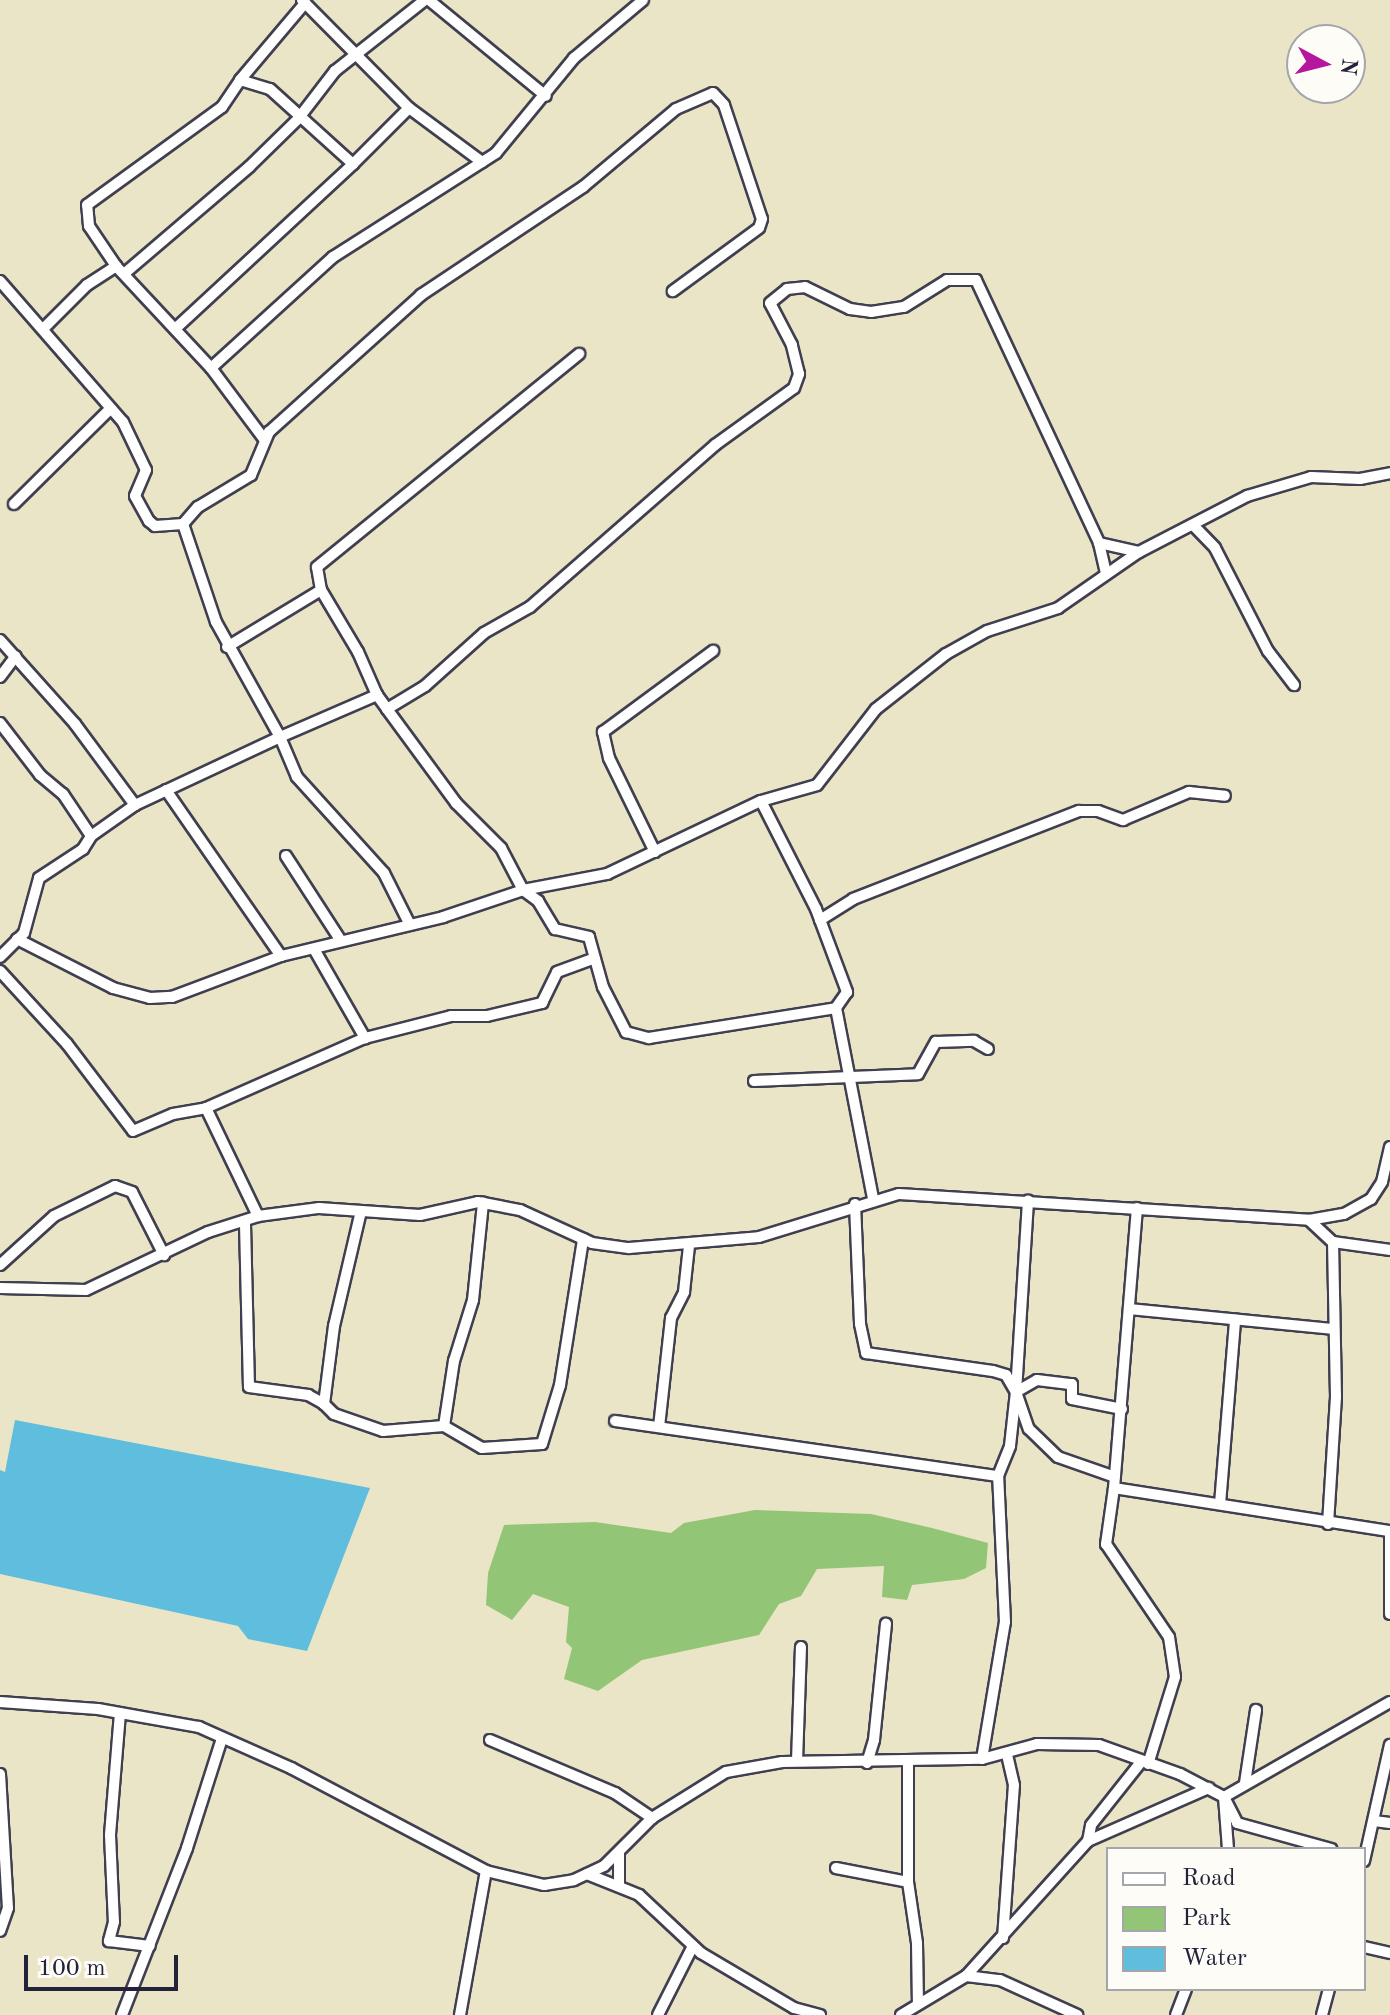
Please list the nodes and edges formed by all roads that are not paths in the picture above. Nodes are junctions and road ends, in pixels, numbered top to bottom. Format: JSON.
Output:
{"nodes":[{"id":1,"x":427,"y":0,"type":"edge"},
{"id":2,"x":643,"y":0,"type":"edge"},
{"id":3,"x":304,"y":2,"type":"edge"},
{"id":4,"x":357,"y":56,"type":"junction"},
{"id":5,"x":240,"y":80,"type":"junction"},
{"id":6,"x":546,"y":96,"type":"junction"},
{"id":7,"x":409,"y":108,"type":"junction"},
{"id":8,"x":298,"y":119,"type":"junction"},
{"id":9,"x":482,"y":162,"type":"junction"},
{"id":10,"x":353,"y":164,"type":"junction"},
{"id":11,"x":120,"y":270,"type":"junction"},
{"id":12,"x":0,"y":281,"type":"edge"},
{"id":13,"x":673,"y":291,"type":"dead end"},
{"id":14,"x":45,"y":327,"type":"junction"},
{"id":15,"x":175,"y":329,"type":"junction"},
{"id":16,"x":579,"y":354,"type":"dead end"},
{"id":17,"x":211,"y":368,"type":"junction"},
{"id":18,"x":111,"y":408,"type":"junction"},
{"id":19,"x":264,"y":439,"type":"junction"},
{"id":20,"x":1390,"y":473,"type":"edge"},
{"id":21,"x":14,"y":504,"type":"dead end"},
{"id":22,"x":183,"y":524,"type":"junction"},
{"id":23,"x":1194,"y":526,"type":"junction"},
{"id":24,"x":1099,"y":543,"type":"junction"},
{"id":25,"x":1139,"y":552,"type":"junction"},
{"id":26,"x":1106,"y":574,"type":"junction"},
{"id":27,"x":321,"y":590,"type":"junction"},
{"id":28,"x":0,"y":640,"type":"edge"},
{"id":29,"x":227,"y":647,"type":"junction"},
{"id":30,"x":713,"y":651,"type":"dead end"},
{"id":31,"x":16,"y":656,"type":"junction"},
{"id":32,"x":0,"y":677,"type":"edge"},
{"id":33,"x":1294,"y":685,"type":"dead end"},
{"id":34,"x":377,"y":695,"type":"junction"},
{"id":35,"x":387,"y":709,"type":"junction"},
{"id":36,"x":0,"y":723,"type":"edge"},
{"id":37,"x":280,"y":737,"type":"junction"},
{"id":38,"x":166,"y":790,"type":"junction"},
{"id":39,"x":1225,"y":796,"type":"dead end"},
{"id":40,"x":761,"y":801,"type":"junction"},
{"id":41,"x":135,"y":805,"type":"junction"},
{"id":42,"x":91,"y":836,"type":"junction"},
{"id":43,"x":655,"y":852,"type":"junction"},
{"id":44,"x":286,"y":856,"type":"dead end"},
{"id":45,"x":523,"y":890,"type":"junction"},
{"id":46,"x":820,"y":920,"type":"junction"},
{"id":47,"x":409,"y":923,"type":"junction"},
{"id":48,"x":17,"y":939,"type":"junction"},
{"id":49,"x":341,"y":941,"type":"junction"},
{"id":50,"x":314,"y":949,"type":"junction"},
{"id":51,"x":281,"y":956,"type":"junction"},
{"id":52,"x":0,"y":957,"type":"edge"},
{"id":53,"x":595,"y":958,"type":"junction"},
{"id":54,"x":0,"y":971,"type":"edge"},
{"id":55,"x":836,"y":1008,"type":"junction"},
{"id":56,"x":365,"y":1038,"type":"junction"},
{"id":57,"x":988,"y":1049,"type":"dead end"},
{"id":58,"x":848,"y":1078,"type":"junction"},
{"id":59,"x":754,"y":1081,"type":"dead end"},
{"id":60,"x":206,"y":1108,"type":"junction"},
{"id":61,"x":1390,"y":1147,"type":"edge"},
{"id":62,"x":873,"y":1198,"type":"junction"},
{"id":63,"x":1028,"y":1200,"type":"junction"},
{"id":64,"x":483,"y":1203,"type":"junction"},
{"id":65,"x":855,"y":1204,"type":"junction"},
{"id":66,"x":1137,"y":1208,"type":"junction"},
{"id":67,"x":361,"y":1211,"type":"junction"},
{"id":68,"x":258,"y":1216,"type":"junction"},
{"id":69,"x":1309,"y":1220,"type":"junction"},
{"id":70,"x":245,"y":1224,"type":"junction"},
{"id":71,"x":583,"y":1239,"type":"junction"},
{"id":72,"x":1333,"y":1242,"type":"junction"},
{"id":73,"x":689,"y":1246,"type":"junction"},
{"id":74,"x":1390,"y":1250,"type":"edge"},
{"id":75,"x":164,"y":1255,"type":"junction"},
{"id":76,"x":0,"y":1265,"type":"edge"},
{"id":77,"x":0,"y":1288,"type":"edge"},
{"id":78,"x":1129,"y":1309,"type":"junction"},
{"id":79,"x":1235,"y":1320,"type":"junction"},
{"id":80,"x":1332,"y":1329,"type":"junction"},
{"id":81,"x":1016,"y":1392,"type":"junction"},
{"id":82,"x":324,"y":1404,"type":"junction"},
{"id":83,"x":1122,"y":1409,"type":"junction"},
{"id":84,"x":615,"y":1421,"type":"dead end"},
{"id":85,"x":444,"y":1426,"type":"junction"},
{"id":86,"x":659,"y":1427,"type":"junction"},
{"id":87,"x":998,"y":1476,"type":"junction"},
{"id":88,"x":1115,"y":1483,"type":"junction"},
{"id":89,"x":1220,"y":1504,"type":"junction"},
{"id":90,"x":1328,"y":1524,"type":"junction"},
{"id":91,"x":1389,"y":1531,"type":"edge"},
{"id":92,"x":1390,"y":1592,"type":"edge"},
{"id":93,"x":1390,"y":1614,"type":"edge"},
{"id":94,"x":886,"y":1624,"type":"dead end"},
{"id":95,"x":801,"y":1647,"type":"dead end"},
{"id":96,"x":0,"y":1702,"type":"edge"},
{"id":97,"x":1390,"y":1702,"type":"edge"},
{"id":98,"x":1256,"y":1710,"type":"dead end"},
{"id":99,"x":120,"y":1713,"type":"junction"},
{"id":100,"x":222,"y":1738,"type":"junction"},
{"id":101,"x":490,"y":1740,"type":"dead end"},
{"id":102,"x":1390,"y":1745,"type":"edge"},
{"id":103,"x":1007,"y":1754,"type":"junction"},
{"id":104,"x":982,"y":1759,"type":"junction"},
{"id":105,"x":797,"y":1761,"type":"junction"},
{"id":106,"x":867,"y":1763,"type":"junction"},
{"id":107,"x":1144,"y":1763,"type":"junction"},
{"id":108,"x":908,"y":1764,"type":"junction"},
{"id":109,"x":0,"y":1774,"type":"edge"},
{"id":110,"x":1245,"y":1783,"type":"junction"},
{"id":111,"x":1209,"y":1788,"type":"junction"},
{"id":112,"x":1224,"y":1797,"type":"junction"},
{"id":113,"x":652,"y":1818,"type":"junction"},
{"id":114,"x":1374,"y":1821,"type":"junction"},
{"id":115,"x":1390,"y":1823,"type":"edge"},
{"id":116,"x":1088,"y":1841,"type":"junction"},
{"id":117,"x":1228,"y":1847,"type":"edge"},
{"id":118,"x":1324,"y":1847,"type":"edge"},
{"id":119,"x":1366,"y":1852,"type":"edge"},
{"id":120,"x":619,"y":1853,"type":"junction"},
{"id":121,"x":836,"y":1868,"type":"dead end"},
{"id":122,"x":486,"y":1871,"type":"junction"},
{"id":123,"x":587,"y":1874,"type":"junction"},
{"id":124,"x":908,"y":1882,"type":"junction"},
{"id":125,"x":619,"y":1885,"type":"junction"},
{"id":126,"x":4,"y":1907,"type":"edge"},
{"id":127,"x":0,"y":1931,"type":"edge"},
{"id":128,"x":1003,"y":1938,"type":"junction"},
{"id":129,"x":150,"y":1946,"type":"junction"},
{"id":130,"x":693,"y":1946,"type":"junction"},
{"id":131,"x":1366,"y":1947,"type":"edge"},
{"id":132,"x":1390,"y":1953,"type":"edge"},
{"id":133,"x":966,"y":1976,"type":"junction"},
{"id":134,"x":1185,"y":1991,"type":"edge"},
{"id":135,"x":1328,"y":1991,"type":"edge"},
{"id":136,"x":918,"y":2004,"type":"junction"},
{"id":137,"x":904,"y":2014,"type":"edge"},
{"id":138,"x":122,"y":2015,"type":"edge"},
{"id":139,"x":460,"y":2015,"type":"edge"},
{"id":140,"x":658,"y":2015,"type":"edge"},
{"id":141,"x":820,"y":2015,"type":"edge"},
{"id":142,"x":1077,"y":2015,"type":"edge"},
{"id":143,"x":1176,"y":2015,"type":"edge"},
{"id":144,"x":1322,"y":2015,"type":"edge"}],
"edges":[{"from":1,"to":4,"type":"street"},
{"from":1,"to":6,"type":"street"},
{"from":2,"to":6,"type":"street"},
{"from":3,"to":4,"type":"street"},
{"from":3,"to":5,"type":"street"},
{"from":4,"to":7,"type":"street"},
{"from":4,"to":8,"type":"street"},
{"from":5,"to":8,"type":"street"},
{"from":5,"to":11,"type":"street"},
{"from":6,"to":9,"type":"street"},
{"from":7,"to":9,"type":"street"},
{"from":7,"to":10,"type":"street"},
{"from":8,"to":10,"type":"street"},
{"from":8,"to":11,"type":"street"},
{"from":9,"to":17,"type":"street"},
{"from":10,"to":15,"type":"street"},
{"from":11,"to":14,"type":"street"},
{"from":11,"to":15,"type":"street"},
{"from":12,"to":14,"type":"street"},
{"from":13,"to":19,"type":"street"},
{"from":14,"to":18,"type":"street"},
{"from":15,"to":17,"type":"street"},
{"from":16,"to":27,"type":"street"},
{"from":17,"to":19,"type":"street"},
{"from":18,"to":21,"type":"street"},
{"from":18,"to":22,"type":"street"},
{"from":19,"to":22,"type":"street"},
{"from":20,"to":23,"type":"street"},
{"from":22,"to":29,"type":"street"},
{"from":23,"to":25,"type":"street"},
{"from":23,"to":33,"type":"street"},
{"from":24,"to":25,"type":"street"},
{"from":24,"to":26,"type":"street"},
{"from":24,"to":35,"type":"street"},
{"from":25,"to":26,"type":"street"},
{"from":26,"to":40,"type":"street"},
{"from":27,"to":29,"type":"street"},
{"from":27,"to":34,"type":"street"},
{"from":28,"to":31,"type":"street"},
{"from":29,"to":37,"type":"street"},
{"from":30,"to":43,"type":"street"},
{"from":31,"to":32,"type":"street"},
{"from":31,"to":41,"type":"street"},
{"from":34,"to":35,"type":"street"},
{"from":34,"to":37,"type":"street"},
{"from":35,"to":45,"type":"street"},
{"from":36,"to":42,"type":"street"},
{"from":37,"to":38,"type":"street"},
{"from":37,"to":47,"type":"street"},
{"from":38,"to":41,"type":"street"},
{"from":38,"to":51,"type":"street"},
{"from":39,"to":46,"type":"street"},
{"from":40,"to":43,"type":"street"},
{"from":40,"to":46,"type":"street"},
{"from":41,"to":42,"type":"street"},
{"from":42,"to":48,"type":"street"},
{"from":43,"to":45,"type":"street"},
{"from":44,"to":49,"type":"street"},
{"from":45,"to":47,"type":"street"},
{"from":45,"to":53,"type":"street"},
{"from":46,"to":55,"type":"street"},
{"from":47,"to":49,"type":"street"},
{"from":48,"to":51,"type":"street"},
{"from":48,"to":52,"type":"street"},
{"from":49,"to":50,"type":"street"},
{"from":50,"to":51,"type":"street"},
{"from":50,"to":56,"type":"street"},
{"from":53,"to":55,"type":"street"},
{"from":53,"to":56,"type":"street"},
{"from":54,"to":60,"type":"street"},
{"from":55,"to":58,"type":"street"},
{"from":56,"to":60,"type":"street"},
{"from":57,"to":58,"type":"street"},
{"from":58,"to":59,"type":"street"},
{"from":58,"to":62,"type":"street"},
{"from":60,"to":68,"type":"street"},
{"from":61,"to":69,"type":"street"},
{"from":62,"to":63,"type":"street"},
{"from":62,"to":65,"type":"street"},
{"from":63,"to":66,"type":"street"},
{"from":63,"to":81,"type":"street"},
{"from":64,"to":67,"type":"street"},
{"from":64,"to":71,"type":"street"},
{"from":64,"to":85,"type":"street"},
{"from":65,"to":73,"type":"street"},
{"from":65,"to":81,"type":"street"},
{"from":66,"to":69,"type":"street"},
{"from":66,"to":78,"type":"street"},
{"from":67,"to":68,"type":"street"},
{"from":67,"to":82,"type":"street"},
{"from":68,"to":70,"type":"street"},
{"from":69,"to":72,"type":"street"},
{"from":70,"to":75,"type":"street"},
{"from":70,"to":82,"type":"street"},
{"from":71,"to":73,"type":"street"},
{"from":71,"to":85,"type":"street"},
{"from":72,"to":74,"type":"street"},
{"from":72,"to":80,"type":"street"},
{"from":73,"to":86,"type":"street"},
{"from":75,"to":76,"type":"street"},
{"from":75,"to":77,"type":"street"},
{"from":78,"to":79,"type":"street"},
{"from":78,"to":83,"type":"street"},
{"from":79,"to":80,"type":"street"},
{"from":79,"to":89,"type":"street"},
{"from":80,"to":90,"type":"street"},
{"from":81,"to":83,"type":"street"},
{"from":81,"to":87,"type":"street"},
{"from":81,"to":88,"type":"street"},
{"from":82,"to":85,"type":"street"},
{"from":83,"to":88,"type":"street"},
{"from":84,"to":86,"type":"street"},
{"from":86,"to":87,"type":"street"},
{"from":87,"to":104,"type":"street"},
{"from":88,"to":89,"type":"street"},
{"from":88,"to":107,"type":"street"},
{"from":89,"to":90,"type":"street"},
{"from":90,"to":91,"type":"street"},
{"from":91,"to":92,"type":"street"},
{"from":92,"to":93,"type":"street"},
{"from":94,"to":106,"type":"street"},
{"from":95,"to":105,"type":"street"},
{"from":96,"to":99,"type":"street"},
{"from":97,"to":110,"type":"street"},
{"from":98,"to":110,"type":"street"},
{"from":99,"to":100,"type":"street"},
{"from":99,"to":129,"type":"street"},
{"from":100,"to":122,"type":"street"},
{"from":100,"to":129,"type":"street"},
{"from":101,"to":113,"type":"street"},
{"from":102,"to":114,"type":"street"},
{"from":103,"to":104,"type":"street"},
{"from":103,"to":107,"type":"street"},
{"from":103,"to":128,"type":"street"},
{"from":104,"to":108,"type":"street"},
{"from":105,"to":106,"type":"street"},
{"from":105,"to":113,"type":"street"},
{"from":106,"to":108,"type":"street"},
{"from":107,"to":111,"type":"street"},
{"from":107,"to":116,"type":"street"},
{"from":108,"to":124,"type":"street"},
{"from":109,"to":126,"type":"street"},
{"from":110,"to":112,"type":"street"},
{"from":111,"to":112,"type":"street"},
{"from":111,"to":116,"type":"street"},
{"from":112,"to":117,"type":"street"},
{"from":112,"to":118,"type":"street"},
{"from":113,"to":120,"type":"street"},
{"from":114,"to":115,"type":"street"},
{"from":114,"to":119,"type":"street"},
{"from":116,"to":128,"type":"street"},
{"from":120,"to":123,"type":"street"},
{"from":120,"to":125,"type":"street"},
{"from":121,"to":124,"type":"street"},
{"from":122,"to":123,"type":"street"},
{"from":122,"to":139,"type":"street"},
{"from":123,"to":125,"type":"street"},
{"from":124,"to":136,"type":"street"},
{"from":125,"to":130,"type":"street"},
{"from":126,"to":127,"type":"street"},
{"from":128,"to":133,"type":"street"},
{"from":129,"to":138,"type":"street"},
{"from":130,"to":140,"type":"street"},
{"from":130,"to":141,"type":"street"},
{"from":131,"to":132,"type":"street"},
{"from":133,"to":136,"type":"street"},
{"from":133,"to":142,"type":"street"},
{"from":134,"to":143,"type":"street"},
{"from":135,"to":144,"type":"street"},
{"from":136,"to":137,"type":"street"}]}
